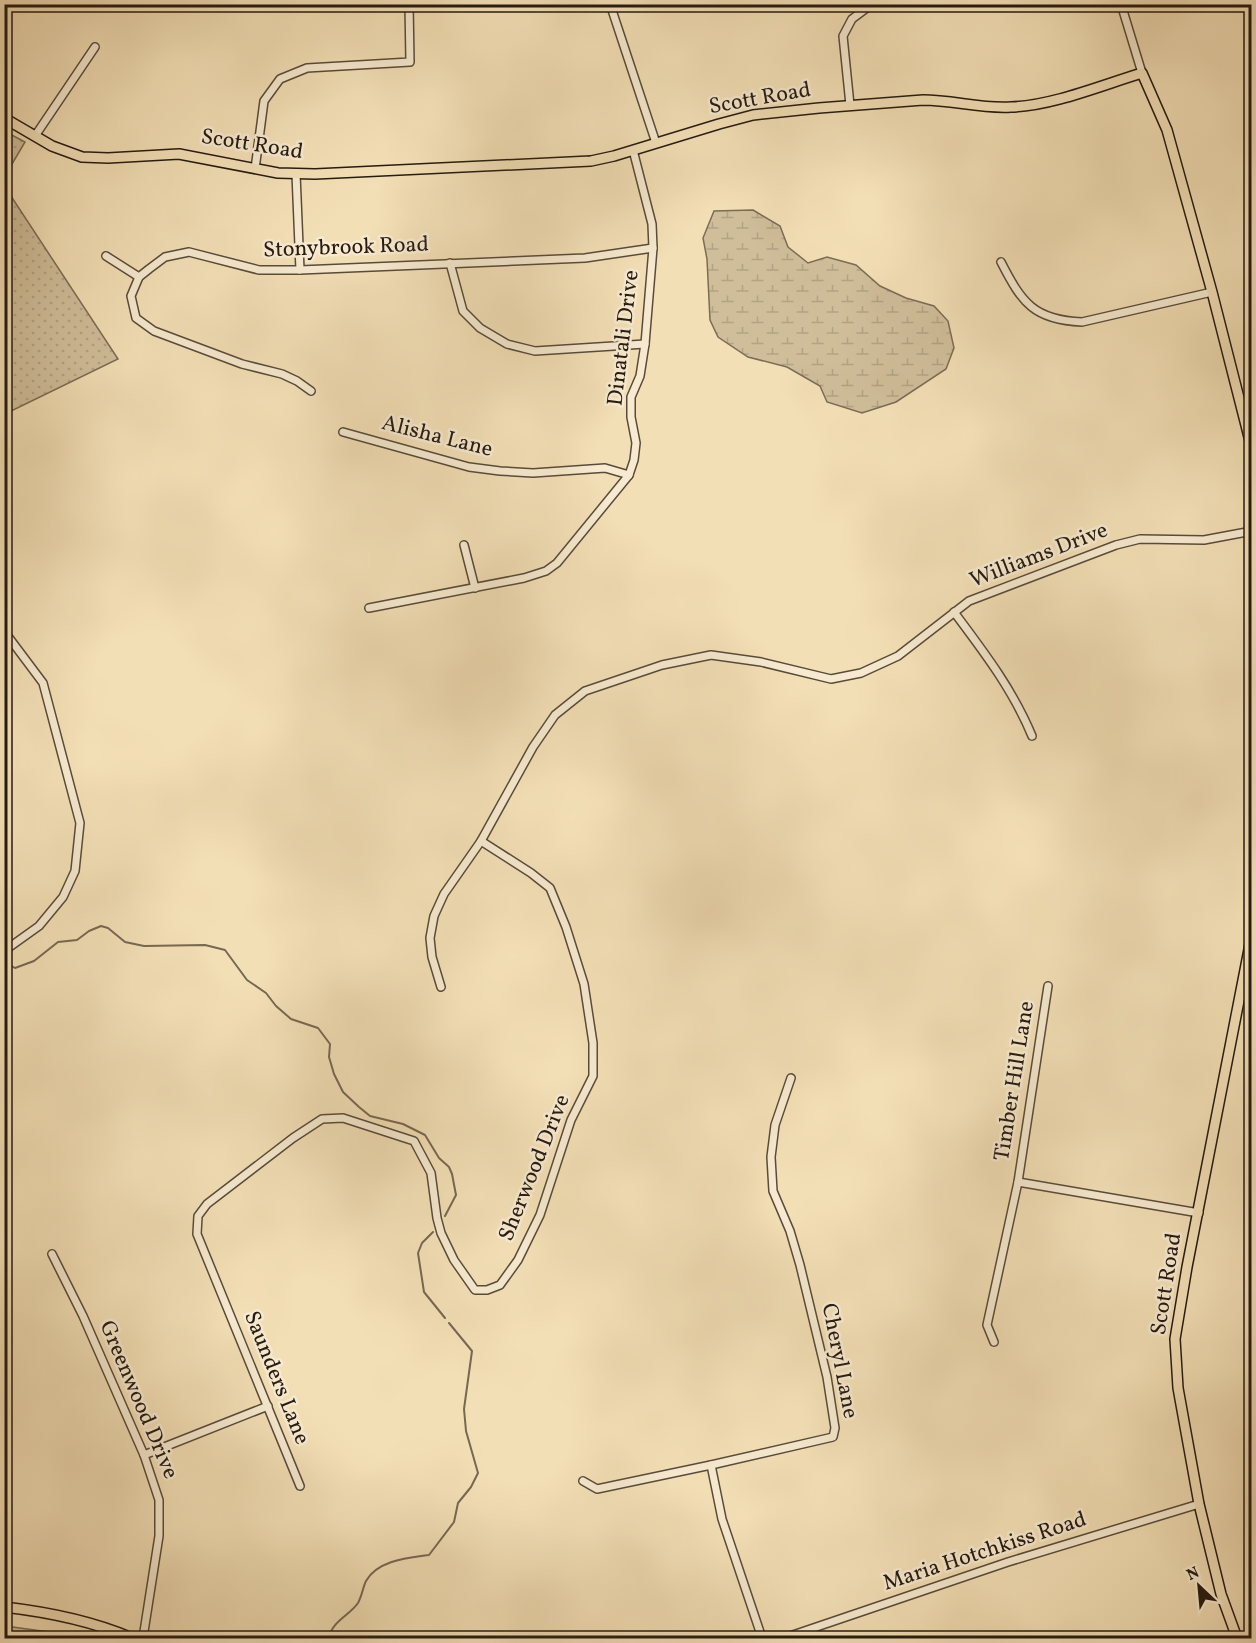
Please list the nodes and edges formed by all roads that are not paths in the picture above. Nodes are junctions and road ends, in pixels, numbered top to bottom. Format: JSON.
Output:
{"nodes":[{"id":1,"x":409,"y":4,"type":"edge"},
{"id":2,"x":610,"y":4,"type":"edge"},
{"id":3,"x":872,"y":4,"type":"edge"},
{"id":4,"x":977,"y":4,"type":"edge"},
{"id":5,"x":1121,"y":4,"type":"edge"},
{"id":6,"x":994,"y":6,"type":"dead end"},
{"id":7,"x":94,"y":47,"type":"dead end"},
{"id":8,"x":1142,"y":73,"type":"junction"},
{"id":9,"x":850,"y":105,"type":"junction"},
{"id":10,"x":4,"y":117,"type":"edge"},
{"id":11,"x":35,"y":136,"type":"junction"},
{"id":12,"x":656,"y":143,"type":"junction"},
{"id":13,"x":633,"y":150,"type":"junction"},
{"id":14,"x":255,"y":170,"type":"junction"},
{"id":15,"x":296,"y":174,"type":"junction"},
{"id":16,"x":653,"y":248,"type":"junction"},
{"id":17,"x":106,"y":256,"type":"dead end"},
{"id":18,"x":1001,"y":262,"type":"dead end"},
{"id":19,"x":450,"y":263,"type":"junction"},
{"id":20,"x":300,"y":270,"type":"junction"},
{"id":21,"x":139,"y":277,"type":"junction"},
{"id":22,"x":1212,"y":291,"type":"junction"},
{"id":23,"x":645,"y":344,"type":"junction"},
{"id":24,"x":311,"y":391,"type":"dead end"},
{"id":25,"x":343,"y":432,"type":"dead end"},
{"id":26,"x":1250,"y":434,"type":"edge"},
{"id":27,"x":1251,"y":449,"type":"edge"},
{"id":28,"x":629,"y":475,"type":"junction"},
{"id":29,"x":1251,"y":531,"type":"edge"},
{"id":30,"x":464,"y":545,"type":"dead end"},
{"id":31,"x":475,"y":588,"type":"junction"},
{"id":32,"x":369,"y":608,"type":"dead end"},
{"id":33,"x":954,"y":612,"type":"junction"},
{"id":34,"x":4,"y":631,"type":"edge"},
{"id":35,"x":1032,"y":736,"type":"dead end"},
{"id":36,"x":481,"y":842,"type":"junction"},
{"id":37,"x":1251,"y":934,"type":"edge"},
{"id":38,"x":4,"y":951,"type":"edge"},
{"id":39,"x":1048,"y":986,"type":"dead end"},
{"id":40,"x":441,"y":987,"type":"dead end"},
{"id":41,"x":791,"y":1078,"type":"dead end"},
{"id":42,"x":1018,"y":1182,"type":"junction"},
{"id":43,"x":1199,"y":1213,"type":"junction"},
{"id":44,"x":52,"y":1254,"type":"dead end"},
{"id":45,"x":218,"y":1284,"type":"joint"},
{"id":46,"x":994,"y":1342,"type":"dead end"},
{"id":47,"x":268,"y":1406,"type":"junction"},
{"id":48,"x":144,"y":1455,"type":"junction"},
{"id":49,"x":711,"y":1466,"type":"junction"},
{"id":50,"x":583,"y":1481,"type":"dead end"},
{"id":51,"x":300,"y":1486,"type":"dead end"},
{"id":52,"x":1199,"y":1504,"type":"junction"},
{"id":53,"x":4,"y":1607,"type":"edge"},
{"id":54,"x":132,"y":1638,"type":"edge"},
{"id":55,"x":143,"y":1638,"type":"edge"},
{"id":56,"x":762,"y":1638,"type":"edge"},
{"id":57,"x":784,"y":1638,"type":"edge"},
{"id":58,"x":1237,"y":1638,"type":"edge"}],
"edges":[{"from":1,"to":14,"type":"street"},
{"from":2,"to":12,"type":"street"},
{"from":3,"to":9,"type":"street"},
{"from":4,"to":6,"type":"street"},
{"from":5,"to":8,"type":"street"},
{"from":7,"to":11,"type":"street"},
{"from":8,"to":9,"type":"main road","name":"Scott Road"},
{"from":8,"to":22,"type":"main road"},
{"from":9,"to":12,"type":"main road","name":"Scott Road"},
{"from":10,"to":11,"type":"main road","name":"Scott Road"},
{"from":11,"to":14,"type":"main road","name":"Scott Road"},
{"from":12,"to":13,"type":"main road","name":"Scott Road"},
{"from":13,"to":15,"type":"main road","name":"Scott Road"},
{"from":13,"to":16,"type":"street","name":"Dinatali Drive"},
{"from":14,"to":15,"type":"main road","name":"Scott Road"},
{"from":15,"to":20,"type":"street"},
{"from":16,"to":19,"type":"street","name":"Stonybrook Road"},
{"from":16,"to":23,"type":"street","name":"Dinatali Drive"},
{"from":17,"to":21,"type":"street"},
{"from":18,"to":22,"type":"street"},
{"from":19,"to":20,"type":"street","name":"Stonybrook Road"},
{"from":19,"to":23,"type":"street"},
{"from":20,"to":21,"type":"street","name":"Stonybrook Road"},
{"from":21,"to":24,"type":"street"},
{"from":22,"to":26,"type":"main road"},
{"from":23,"to":28,"type":"street","name":"Dinatali Drive"},
{"from":25,"to":28,"type":"street","name":"Alisha Lane"},
{"from":26,"to":27,"type":"main road"},
{"from":28,"to":31,"type":"street","name":"Dinatali Drive"},
{"from":29,"to":33,"type":"street","name":"Williams Drive"},
{"from":30,"to":31,"type":"street"},
{"from":31,"to":32,"type":"street","name":"Dinatali Drive"},
{"from":33,"to":35,"type":"street"},
{"from":33,"to":36,"type":"street","name":"Williams Drive"},
{"from":34,"to":38,"type":"street"},
{"from":36,"to":40,"type":"street","name":"Williams Drive"},
{"from":36,"to":45,"type":"street","name":"Sherwood Drive"},
{"from":37,"to":43,"type":"main road","name":"Scott Road"},
{"from":39,"to":42,"type":"street","name":"Timber Hill Lane"},
{"from":41,"to":49,"type":"street","name":"Cheryl Lane"},
{"from":42,"to":43,"type":"street","name":"Timber Hill Lane"},
{"from":42,"to":46,"type":"street","name":"Timber Hill Lane"},
{"from":43,"to":52,"type":"main road","name":"Scott Road"},
{"from":44,"to":48,"type":"street","name":"Greenwood Drive"},
{"from":45,"to":47,"type":"street","name":"Saunders Lane"},
{"from":47,"to":48,"type":"street"},
{"from":47,"to":51,"type":"street","name":"Saunders Lane"},
{"from":48,"to":55,"type":"street","name":"Greenwood Drive"},
{"from":49,"to":50,"type":"street","name":"Cheryl Lane"},
{"from":49,"to":56,"type":"street"},
{"from":52,"to":57,"type":"street","name":"Maria Hotchkiss Road"},
{"from":52,"to":58,"type":"main road","name":"Scott Road"},
{"from":53,"to":54,"type":"main road"}]}
